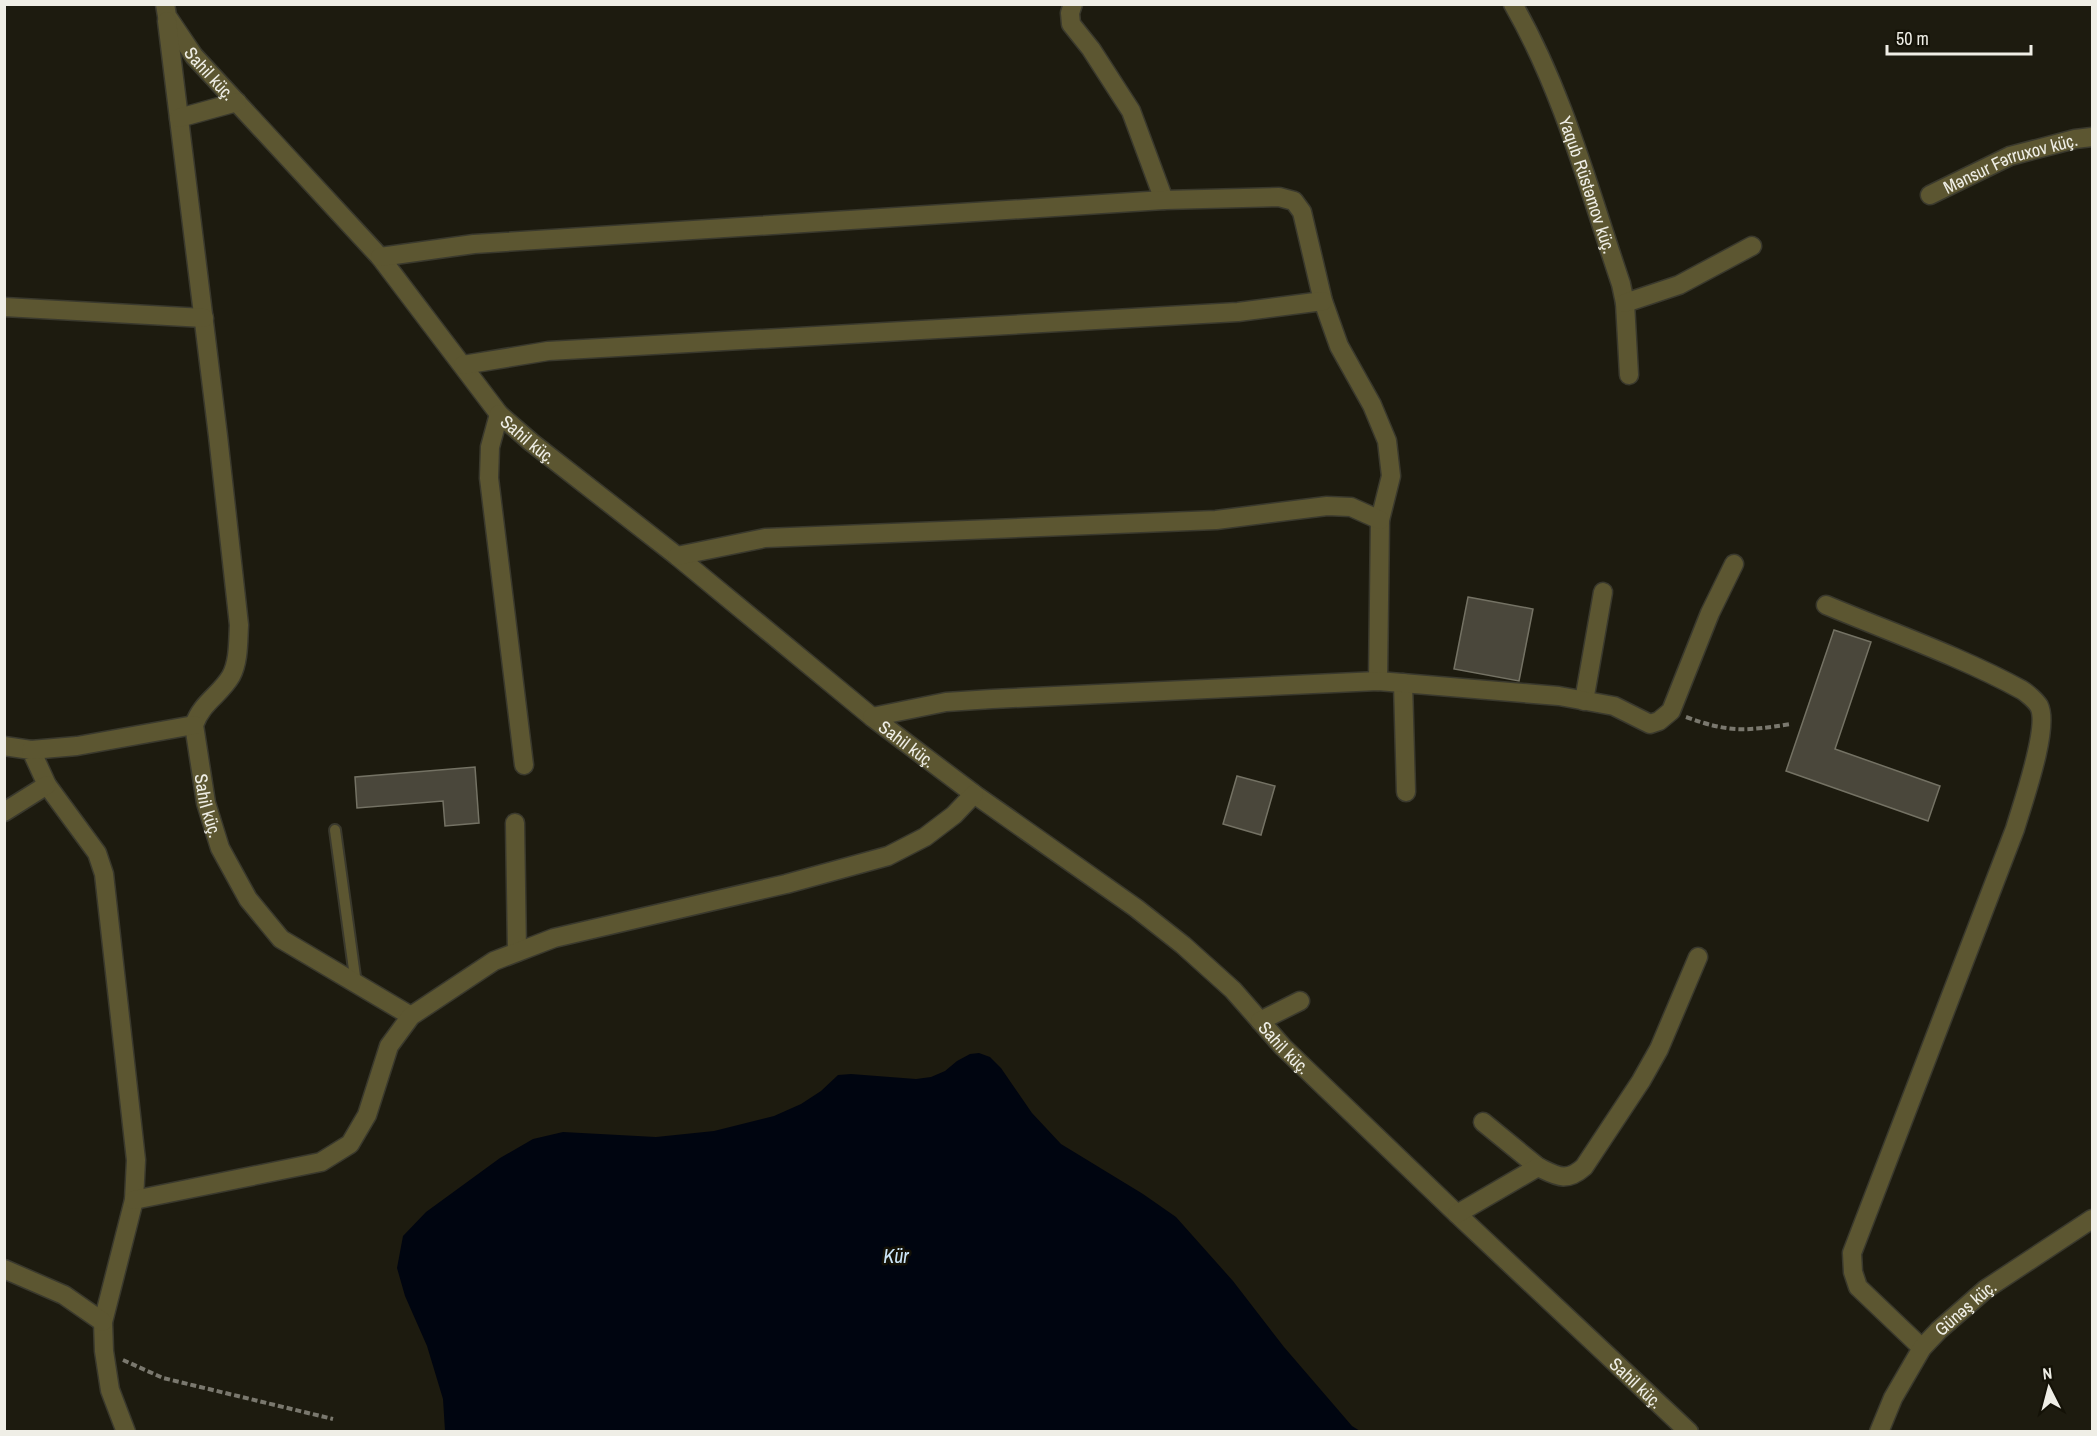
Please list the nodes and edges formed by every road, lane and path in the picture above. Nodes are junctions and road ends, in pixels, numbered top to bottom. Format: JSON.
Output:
{"nodes":[{"id":1,"x":1073,"y":4,"type":"edge"},
{"id":2,"x":1513,"y":4,"type":"edge"},
{"id":3,"x":166,"y":10,"type":"edge"},
{"id":4,"x":237,"y":102,"type":"junction"},
{"id":5,"x":179,"y":118,"type":"junction"},
{"id":6,"x":2092,"y":137,"type":"edge"},
{"id":7,"x":1930,"y":195,"type":"dead end"},
{"id":8,"x":1164,"y":200,"type":"junction"},
{"id":9,"x":1752,"y":246,"type":"dead end"},
{"id":10,"x":380,"y":258,"type":"junction"},
{"id":11,"x":1323,"y":301,"type":"junction"},
{"id":12,"x":1625,"y":303,"type":"junction"},
{"id":13,"x":4,"y":307,"type":"edge"},
{"id":14,"x":204,"y":318,"type":"junction"},
{"id":15,"x":463,"y":365,"type":"junction"},
{"id":16,"x":1629,"y":375,"type":"dead end"},
{"id":17,"x":500,"y":414,"type":"junction"},
{"id":18,"x":1380,"y":520,"type":"junction"},
{"id":19,"x":677,"y":556,"type":"junction"},
{"id":20,"x":1734,"y":564,"type":"dead end"},
{"id":21,"x":1603,"y":592,"type":"dead end"},
{"id":22,"x":1826,"y":605,"type":"dead end"},
{"id":23,"x":1378,"y":681,"type":"junction"},
{"id":24,"x":1403,"y":683,"type":"junction"},
{"id":25,"x":1584,"y":700,"type":"junction"},
{"id":26,"x":1671,"y":711,"type":"junction"},
{"id":27,"x":872,"y":717,"type":"junction"},
{"id":28,"x":1791,"y":724,"type":"dead end"},
{"id":29,"x":194,"y":725,"type":"junction"},
{"id":30,"x":4,"y":746,"type":"edge"},
{"id":31,"x":31,"y":750,"type":"junction"},
{"id":32,"x":524,"y":765,"type":"dead end"},
{"id":33,"x":47,"y":785,"type":"junction"},
{"id":34,"x":1406,"y":792,"type":"dead end"},
{"id":35,"x":974,"y":794,"type":"junction"},
{"id":36,"x":4,"y":812,"type":"edge"},
{"id":37,"x":515,"y":823,"type":"dead end"},
{"id":38,"x":335,"y":830,"type":"dead end"},
{"id":39,"x":518,"y":952,"type":"junction"},
{"id":40,"x":1698,"y":957,"type":"dead end"},
{"id":41,"x":356,"y":984,"type":"junction"},
{"id":42,"x":1300,"y":1000,"type":"dead end"},
{"id":43,"x":411,"y":1017,"type":"junction"},
{"id":44,"x":1260,"y":1021,"type":"junction"},
{"id":45,"x":1483,"y":1122,"type":"dead end"},
{"id":46,"x":1538,"y":1167,"type":"junction"},
{"id":47,"x":134,"y":1200,"type":"junction"},
{"id":48,"x":1456,"y":1214,"type":"junction"},
{"id":49,"x":2092,"y":1219,"type":"edge"},
{"id":50,"x":4,"y":1269,"type":"edge"},
{"id":51,"x":103,"y":1322,"type":"junction"},
{"id":52,"x":1922,"y":1348,"type":"junction"},
{"id":53,"x":104,"y":1351,"type":"junction"},
{"id":54,"x":333,"y":1419,"type":"dead end"},
{"id":55,"x":126,"y":1431,"type":"edge"},
{"id":56,"x":1688,"y":1431,"type":"edge"},
{"id":57,"x":1879,"y":1431,"type":"edge"}],
"edges":[{"from":1,"to":8,"type":"street"},
{"from":2,"to":12,"type":"street","name":"Yaqub Rüstəmov küç."},
{"from":3,"to":4,"type":"street","name":"Sahil küç."},
{"from":3,"to":5,"type":"street","name":"Sahil küç."},
{"from":4,"to":5,"type":"street"},
{"from":4,"to":10,"type":"street","name":"Sahil küç."},
{"from":5,"to":14,"type":"street","name":"Sahil küç."},
{"from":6,"to":7,"type":"street","name":"Mənsur Fərruxov küç."},
{"from":8,"to":10,"type":"street"},
{"from":8,"to":11,"type":"street"},
{"from":9,"to":12,"type":"street"},
{"from":10,"to":15,"type":"street","name":"Sahil küç."},
{"from":11,"to":15,"type":"street"},
{"from":11,"to":18,"type":"street"},
{"from":12,"to":16,"type":"street","name":"Yaqub Rüstəmov küç."},
{"from":13,"to":14,"type":"street"},
{"from":14,"to":29,"type":"street","name":"Sahil küç."},
{"from":15,"to":17,"type":"street","name":"Sahil küç."},
{"from":17,"to":19,"type":"street","name":"Sahil küç."},
{"from":17,"to":32,"type":"street"},
{"from":18,"to":19,"type":"street"},
{"from":18,"to":23,"type":"street"},
{"from":19,"to":27,"type":"street","name":"Sahil küç."},
{"from":20,"to":26,"type":"street"},
{"from":21,"to":25,"type":"street"},
{"from":22,"to":52,"type":"street"},
{"from":23,"to":24,"type":"street"},
{"from":23,"to":27,"type":"street"},
{"from":24,"to":25,"type":"street"},
{"from":24,"to":34,"type":"street"},
{"from":25,"to":26,"type":"street"},
{"from":26,"to":28,"type":"path"},
{"from":27,"to":35,"type":"street","name":"Sahil küç."},
{"from":29,"to":31,"type":"street"},
{"from":29,"to":41,"type":"street","name":"Sahil küç."},
{"from":30,"to":31,"type":"street"},
{"from":31,"to":33,"type":"street"},
{"from":33,"to":36,"type":"street"},
{"from":33,"to":47,"type":"street"},
{"from":35,"to":39,"type":"street"},
{"from":35,"to":44,"type":"street","name":"Sahil küç."},
{"from":37,"to":39,"type":"street"},
{"from":38,"to":41,"type":"lane"},
{"from":39,"to":43,"type":"street"},
{"from":40,"to":46,"type":"street"},
{"from":41,"to":43,"type":"street","name":"Sahil küç."},
{"from":42,"to":44,"type":"street"},
{"from":43,"to":47,"type":"street"},
{"from":44,"to":48,"type":"street","name":"Sahil küç."},
{"from":45,"to":46,"type":"street"},
{"from":46,"to":48,"type":"street"},
{"from":47,"to":51,"type":"street"},
{"from":48,"to":56,"type":"street","name":"Sahil küç."},
{"from":49,"to":52,"type":"street","name":"Günəş küç."},
{"from":50,"to":51,"type":"street"},
{"from":51,"to":53,"type":"street"},
{"from":52,"to":57,"type":"street","name":"Günəş küç."},
{"from":53,"to":54,"type":"path"},
{"from":53,"to":55,"type":"street"}]}
